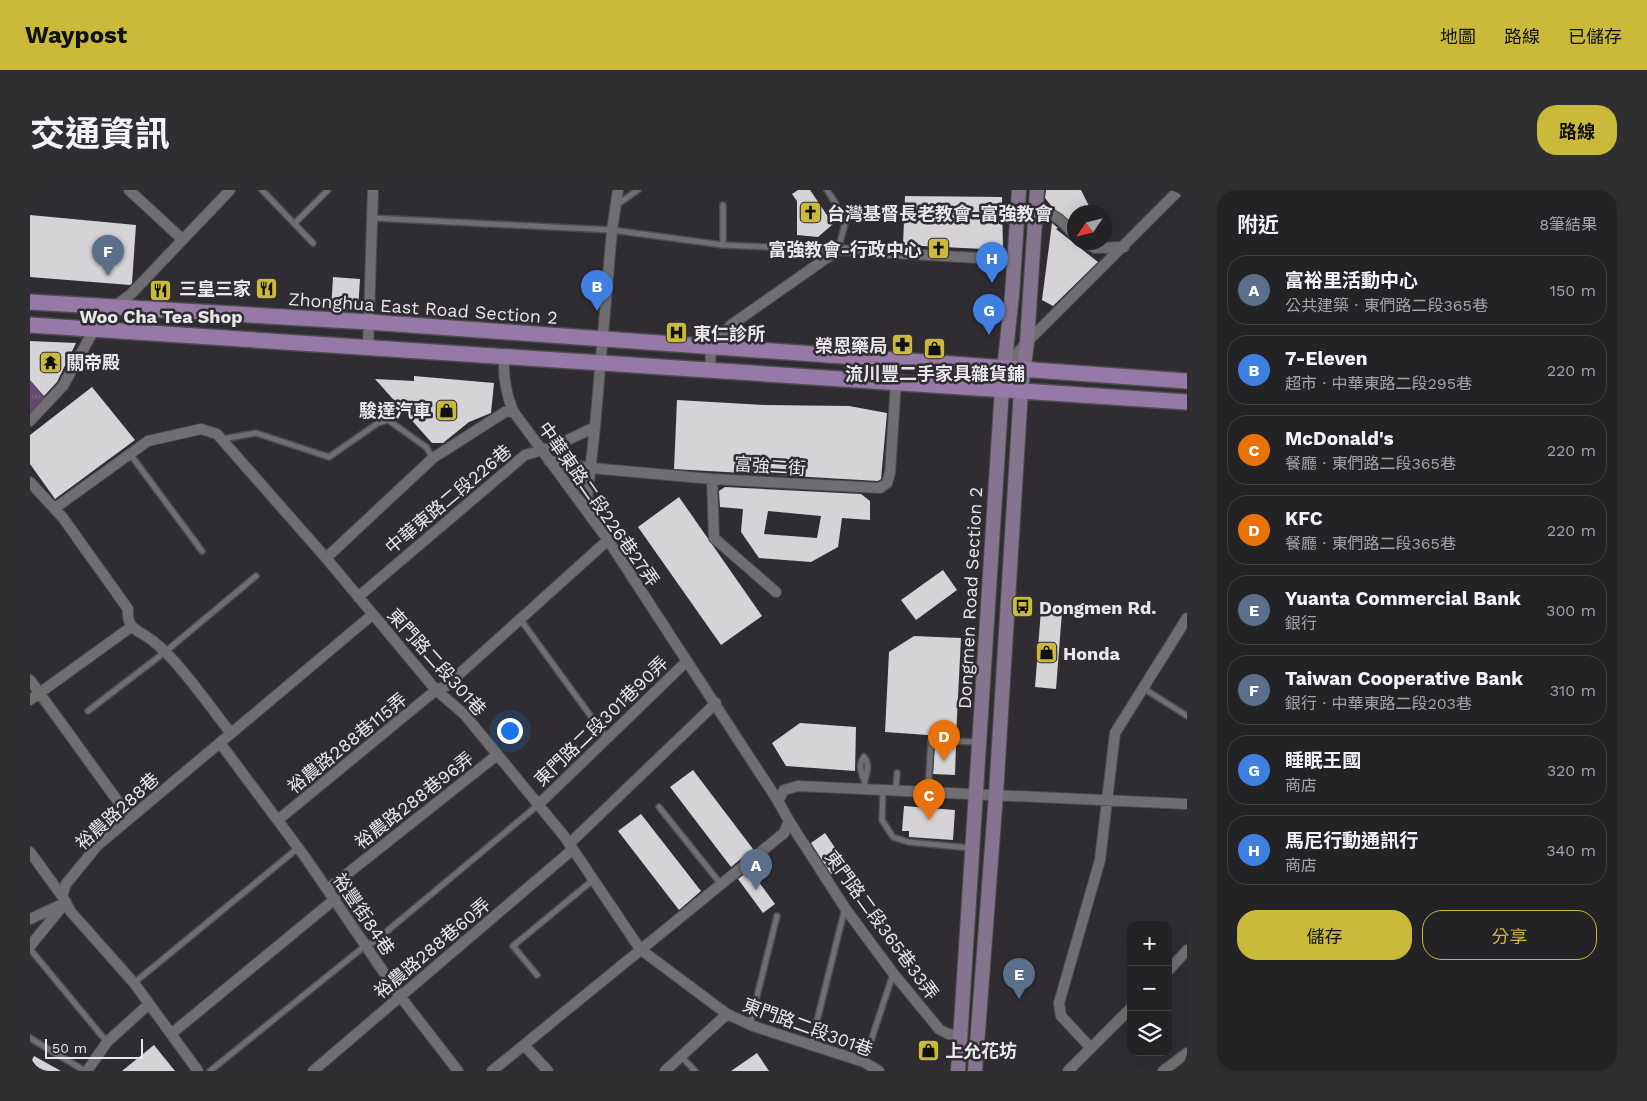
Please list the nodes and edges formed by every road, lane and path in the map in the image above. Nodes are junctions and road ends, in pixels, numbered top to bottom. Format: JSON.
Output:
{"nodes":[{"id":1,"x":129,"y":190,"type":"edge"},
{"id":2,"x":230,"y":190,"type":"edge"},
{"id":3,"x":262,"y":190,"type":"edge"},
{"id":4,"x":328,"y":190,"type":"edge"},
{"id":5,"x":373,"y":190,"type":"edge"},
{"id":6,"x":618,"y":190,"type":"edge"},
{"id":7,"x":638,"y":190,"type":"edge"},
{"id":8,"x":827,"y":190,"type":"edge"},
{"id":9,"x":1019,"y":190,"type":"edge"},
{"id":10,"x":1038,"y":190,"type":"edge"},
{"id":11,"x":1179,"y":190,"type":"edge"},
{"id":12,"x":618,"y":204,"type":"junction"},
{"id":13,"x":723,"y":205,"type":"dead end"},
{"id":14,"x":1036,"y":206,"type":"junction"},
{"id":15,"x":372,"y":218,"type":"junction"},
{"id":16,"x":295,"y":223,"type":"junction"},
{"id":17,"x":1067,"y":226,"type":"edge"},
{"id":18,"x":612,"y":230,"type":"junction"},
{"id":19,"x":182,"y":239,"type":"junction"},
{"id":20,"x":313,"y":242,"type":"dead end"},
{"id":21,"x":723,"y":245,"type":"junction"},
{"id":22,"x":1112,"y":247,"type":"edge"},
{"id":23,"x":1124,"y":247,"type":"junction"},
{"id":24,"x":838,"y":250,"type":"junction"},
{"id":25,"x":1015,"y":260,"type":"junction"},
{"id":26,"x":30,"y":302,"type":"edge"},
{"id":27,"x":111,"y":309,"type":"junction"},
{"id":28,"x":369,"y":322,"type":"junction"},
{"id":29,"x":30,"y":325,"type":"edge"},
{"id":30,"x":95,"y":328,"type":"junction"},
{"id":31,"x":604,"y":338,"type":"junction"},
{"id":32,"x":1027,"y":342,"type":"junction"},
{"id":33,"x":368,"y":348,"type":"junction"},
{"id":34,"x":711,"y":348,"type":"junction"},
{"id":35,"x":504,"y":358,"type":"junction"},
{"id":36,"x":600,"y":363,"type":"junction"},
{"id":37,"x":1005,"y":367,"type":"junction"},
{"id":38,"x":710,"y":370,"type":"junction"},
{"id":39,"x":1024,"y":370,"type":"junction"},
{"id":40,"x":896,"y":382,"type":"junction"},
{"id":41,"x":1187,"y":382,"type":"edge"},
{"id":42,"x":1002,"y":388,"type":"junction"},
{"id":43,"x":1021,"y":390,"type":"junction"},
{"id":44,"x":1187,"y":402,"type":"edge"},
{"id":45,"x":513,"y":411,"type":"junction"},
{"id":46,"x":30,"y":420,"type":"edge"},
{"id":47,"x":595,"y":427,"type":"junction"},
{"id":48,"x":223,"y":439,"type":"junction"},
{"id":49,"x":541,"y":451,"type":"junction"},
{"id":50,"x":130,"y":454,"type":"junction"},
{"id":51,"x":433,"y":458,"type":"junction"},
{"id":52,"x":549,"y":461,"type":"junction"},
{"id":53,"x":591,"y":468,"type":"junction"},
{"id":54,"x":712,"y":479,"type":"junction"},
{"id":55,"x":30,"y":482,"type":"edge"},
{"id":56,"x":55,"y":508,"type":"junction"},
{"id":57,"x":586,"y":509,"type":"junction"},
{"id":58,"x":608,"y":540,"type":"junction"},
{"id":59,"x":202,"y":551,"type":"dead end"},
{"id":60,"x":326,"y":558,"type":"junction"},
{"id":61,"x":256,"y":576,"type":"dead end"},
{"id":62,"x":776,"y":592,"type":"dead end"},
{"id":63,"x":358,"y":597,"type":"junction"},
{"id":64,"x":372,"y":615,"type":"junction"},
{"id":65,"x":519,"y":618,"type":"junction"},
{"id":66,"x":1187,"y":618,"type":"edge"},
{"id":67,"x":131,"y":627,"type":"junction"},
{"id":68,"x":165,"y":652,"type":"junction"},
{"id":69,"x":687,"y":662,"type":"junction"},
{"id":70,"x":30,"y":680,"type":"edge"},
{"id":71,"x":1143,"y":688,"type":"junction"},
{"id":72,"x":436,"y":690,"type":"junction"},
{"id":73,"x":40,"y":693,"type":"junction"},
{"id":74,"x":30,"y":700,"type":"edge"},
{"id":75,"x":716,"y":702,"type":"junction"},
{"id":76,"x":88,"y":711,"type":"dead end"},
{"id":77,"x":1187,"y":716,"type":"edge"},
{"id":78,"x":230,"y":732,"type":"junction"},
{"id":79,"x":606,"y":738,"type":"junction"},
{"id":80,"x":220,"y":743,"type":"junction"},
{"id":81,"x":980,"y":743,"type":"junction"},
{"id":82,"x":497,"y":755,"type":"junction"},
{"id":83,"x":897,"y":773,"type":"dead end"},
{"id":84,"x":883,"y":789,"type":"junction"},
{"id":85,"x":896,"y":790,"type":"junction"},
{"id":86,"x":928,"y":791,"type":"junction"},
{"id":87,"x":977,"y":794,"type":"junction"},
{"id":88,"x":996,"y":794,"type":"junction"},
{"id":89,"x":778,"y":801,"type":"junction"},
{"id":90,"x":1107,"y":802,"type":"junction"},
{"id":91,"x":1187,"y":804,"type":"edge"},
{"id":92,"x":538,"y":805,"type":"junction"},
{"id":93,"x":659,"y":807,"type":"dead end"},
{"id":94,"x":130,"y":818,"type":"junction"},
{"id":95,"x":278,"y":820,"type":"junction"},
{"id":96,"x":789,"y":820,"type":"junction"},
{"id":97,"x":570,"y":847,"type":"junction"},
{"id":98,"x":298,"y":848,"type":"junction"},
{"id":99,"x":972,"y":848,"type":"junction"},
{"id":100,"x":30,"y":852,"type":"edge"},
{"id":101,"x":593,"y":879,"type":"junction"},
{"id":102,"x":720,"y":883,"type":"junction"},
{"id":103,"x":328,"y":889,"type":"junction"},
{"id":104,"x":64,"y":899,"type":"junction"},
{"id":105,"x":335,"y":899,"type":"junction"},
{"id":106,"x":845,"y":908,"type":"junction"},
{"id":107,"x":777,"y":916,"type":"dead end"},
{"id":108,"x":30,"y":919,"type":"edge"},
{"id":109,"x":366,"y":945,"type":"junction"},
{"id":110,"x":30,"y":948,"type":"edge"},
{"id":111,"x":640,"y":949,"type":"junction"},
{"id":112,"x":1187,"y":950,"type":"edge"},
{"id":113,"x":1172,"y":967,"type":"edge"},
{"id":114,"x":893,"y":973,"type":"junction"},
{"id":115,"x":537,"y":975,"type":"dead end"},
{"id":116,"x":134,"y":983,"type":"junction"},
{"id":117,"x":400,"y":996,"type":"junction"},
{"id":118,"x":149,"y":1004,"type":"junction"},
{"id":119,"x":1128,"y":1011,"type":"edge"},
{"id":120,"x":727,"y":1014,"type":"junction"},
{"id":121,"x":750,"y":1024,"type":"junction"},
{"id":122,"x":171,"y":1034,"type":"junction"},
{"id":123,"x":960,"y":1035,"type":"junction"},
{"id":124,"x":30,"y":1038,"type":"edge"},
{"id":125,"x":107,"y":1042,"type":"junction"},
{"id":126,"x":524,"y":1045,"type":"junction"},
{"id":127,"x":811,"y":1046,"type":"junction"},
{"id":128,"x":1090,"y":1048,"type":"junction"},
{"id":129,"x":1187,"y":1053,"type":"edge"},
{"id":130,"x":681,"y":1056,"type":"junction"},
{"id":131,"x":864,"y":1062,"type":"junction"},
{"id":132,"x":86,"y":1071,"type":"edge"},
{"id":133,"x":198,"y":1071,"type":"edge"},
{"id":134,"x":210,"y":1071,"type":"edge"},
{"id":135,"x":313,"y":1071,"type":"edge"},
{"id":136,"x":458,"y":1071,"type":"edge"},
{"id":137,"x":492,"y":1071,"type":"edge"},
{"id":138,"x":548,"y":1071,"type":"edge"},
{"id":139,"x":665,"y":1071,"type":"edge"},
{"id":140,"x":695,"y":1071,"type":"edge"},
{"id":141,"x":879,"y":1071,"type":"edge"},
{"id":142,"x":958,"y":1071,"type":"edge"},
{"id":143,"x":975,"y":1071,"type":"edge"},
{"id":144,"x":1068,"y":1071,"type":"edge"},
{"id":145,"x":1163,"y":1071,"type":"edge"}],
"edges":[{"from":1,"to":19,"type":"street"},
{"from":2,"to":19,"type":"street"},
{"from":3,"to":16,"type":"lane"},
{"from":4,"to":16,"type":"lane"},
{"from":5,"to":15,"type":"street"},
{"from":6,"to":12,"type":"street"},
{"from":7,"to":12,"type":"lane"},
{"from":8,"to":24,"type":"lane"},
{"from":9,"to":25,"type":"main road","name":"Dongmen Road Section 2"},
{"from":10,"to":14,"type":"main road","name":"Dongmen Road Section 2"},
{"from":11,"to":23,"type":"street"},
{"from":12,"to":18,"type":"street"},
{"from":13,"to":21,"type":"lane"},
{"from":14,"to":17,"type":"street"},
{"from":14,"to":32,"type":"main road","name":"Dongmen Road Section 2"},
{"from":15,"to":18,"type":"lane"},
{"from":15,"to":28,"type":"street"},
{"from":16,"to":20,"type":"lane"},
{"from":18,"to":21,"type":"lane"},
{"from":18,"to":31,"type":"street"},
{"from":19,"to":27,"type":"street"},
{"from":21,"to":24,"type":"lane"},
{"from":22,"to":23,"type":"street"},
{"from":23,"to":32,"type":"street"},
{"from":24,"to":25,"type":"street"},
{"from":24,"to":34,"type":"street"},
{"from":25,"to":37,"type":"main road","name":"Dongmen Road Section 2"},
{"from":26,"to":27,"type":"main road","name":"Zhonghua East Road Section 2"},
{"from":27,"to":28,"type":"main road","name":"Zhonghua East Road Section 2"},
{"from":27,"to":30,"type":"street"},
{"from":28,"to":31,"type":"main road","name":"Zhonghua East Road Section 2"},
{"from":28,"to":33,"type":"street"},
{"from":29,"to":30,"type":"main road"},
{"from":30,"to":33,"type":"main road"},
{"from":30,"to":46,"type":"street"},
{"from":31,"to":34,"type":"main road","name":"Zhonghua East Road Section 2"},
{"from":31,"to":36,"type":"street"},
{"from":32,"to":37,"type":"street"},
{"from":32,"to":39,"type":"main road","name":"Dongmen Road Section 2"},
{"from":33,"to":35,"type":"main road"},
{"from":34,"to":37,"type":"main road","name":"Zhonghua East Road Section 2"},
{"from":34,"to":38,"type":"street"},
{"from":35,"to":36,"type":"main road"},
{"from":35,"to":45,"type":"street","name":"中華東路二段226巷27弄"},
{"from":36,"to":38,"type":"main road"},
{"from":36,"to":47,"type":"street"},
{"from":37,"to":39,"type":"main road","name":"Zhonghua East Road Section 2"},
{"from":37,"to":42,"type":"main road","name":"Dongmen Road Section 2"},
{"from":38,"to":40,"type":"main road"},
{"from":39,"to":41,"type":"main road","name":"Zhonghua East Road Section 2"},
{"from":39,"to":43,"type":"main road","name":"Dongmen Road Section 2"},
{"from":40,"to":42,"type":"main road"},
{"from":40,"to":54,"type":"street","name":"富強二街"},
{"from":42,"to":43,"type":"main road"},
{"from":42,"to":81,"type":"main road","name":"Dongmen Road Section 2"},
{"from":43,"to":44,"type":"main road"},
{"from":43,"to":88,"type":"main road","name":"Dongmen Road Section 2"},
{"from":45,"to":49,"type":"street","name":"中華東路二段226巷27弄"},
{"from":45,"to":51,"type":"street"},
{"from":47,"to":49,"type":"street","name":"中華東路二段226巷"},
{"from":47,"to":53,"type":"street"},
{"from":48,"to":50,"type":"street","name":"東門路二段301巷"},
{"from":48,"to":51,"type":"lane"},
{"from":48,"to":60,"type":"street","name":"東門路二段301巷"},
{"from":49,"to":52,"type":"street","name":"中華東路二段226巷27弄"},
{"from":49,"to":63,"type":"street","name":"中華東路二段226巷"},
{"from":50,"to":56,"type":"street","name":"東門路二段301巷"},
{"from":50,"to":59,"type":"lane"},
{"from":51,"to":60,"type":"street"},
{"from":52,"to":53,"type":"street","name":"富強二街"},
{"from":52,"to":57,"type":"street","name":"中華東路二段226巷27弄"},
{"from":53,"to":54,"type":"street","name":"富強二街"},
{"from":53,"to":57,"type":"street"},
{"from":54,"to":62,"type":"street"},
{"from":55,"to":56,"type":"street"},
{"from":56,"to":67,"type":"street"},
{"from":57,"to":58,"type":"street","name":"中華東路二段226巷27弄"},
{"from":58,"to":65,"type":"street","name":"裕農路288巷115弄"},
{"from":58,"to":69,"type":"street","name":"中華東路二段226巷27弄"},
{"from":60,"to":63,"type":"street","name":"東門路二段301巷"},
{"from":61,"to":68,"type":"lane"},
{"from":63,"to":64,"type":"street","name":"東門路二段301巷"},
{"from":64,"to":72,"type":"street","name":"東門路二段301巷"},
{"from":64,"to":78,"type":"street","name":"裕農路288巷"},
{"from":65,"to":72,"type":"street","name":"裕農路288巷115弄"},
{"from":65,"to":79,"type":"lane"},
{"from":66,"to":71,"type":"street"},
{"from":67,"to":68,"type":"street"},
{"from":67,"to":73,"type":"street"},
{"from":68,"to":76,"type":"lane"},
{"from":68,"to":78,"type":"street"},
{"from":69,"to":75,"type":"street","name":"中華東路二段226巷27弄"},
{"from":69,"to":79,"type":"street","name":"東門路二段301巷90弄"},
{"from":70,"to":73,"type":"street"},
{"from":71,"to":77,"type":"lane"},
{"from":71,"to":90,"type":"street"},
{"from":72,"to":82,"type":"street","name":"東門路二段301巷"},
{"from":72,"to":95,"type":"street","name":"裕農路288巷115弄"},
{"from":73,"to":74,"type":"street"},
{"from":73,"to":94,"type":"street"},
{"from":75,"to":89,"type":"street","name":"東門路二段365巷33弄"},
{"from":75,"to":97,"type":"street","name":"裕農路288巷60弄"},
{"from":78,"to":80,"type":"street","name":"裕農路288巷"},
{"from":79,"to":92,"type":"street","name":"東門路二段301巷90弄"},
{"from":80,"to":94,"type":"street","name":"裕農路288巷"},
{"from":80,"to":95,"type":"street","name":"裕豐街84巷"},
{"from":81,"to":86,"type":"lane"},
{"from":81,"to":87,"type":"main road","name":"Dongmen Road Section 2"},
{"from":82,"to":92,"type":"street","name":"東門路二段301巷"},
{"from":82,"to":103,"type":"street","name":"裕農路288巷96弄"},
{"from":83,"to":85,"type":"lane"},
{"from":84,"to":85,"type":"street"},
{"from":84,"to":89,"type":"street"},
{"from":84,"to":99,"type":"lane"},
{"from":85,"to":86,"type":"street"},
{"from":86,"to":87,"type":"street"},
{"from":87,"to":88,"type":"street"},
{"from":87,"to":99,"type":"main road","name":"Dongmen Road Section 2"},
{"from":88,"to":90,"type":"street"},
{"from":88,"to":143,"type":"main road","name":"Dongmen Road Section 2"},
{"from":89,"to":96,"type":"street","name":"東門路二段365巷33弄"},
{"from":90,"to":91,"type":"street"},
{"from":90,"to":128,"type":"street"},
{"from":92,"to":97,"type":"street","name":"東門路二段301巷"},
{"from":92,"to":109,"type":"lane"},
{"from":93,"to":102,"type":"lane"},
{"from":94,"to":104,"type":"street","name":"裕農路288巷"},
{"from":95,"to":98,"type":"street","name":"裕豐街84巷"},
{"from":96,"to":102,"type":"street"},
{"from":96,"to":106,"type":"street","name":"東門路二段365巷33弄"},
{"from":97,"to":101,"type":"street","name":"東門路二段301巷"},
{"from":97,"to":117,"type":"street","name":"裕農路288巷60弄"},
{"from":98,"to":103,"type":"street","name":"裕豐街84巷"},
{"from":98,"to":116,"type":"lane"},
{"from":99,"to":123,"type":"main road","name":"Dongmen Road Section 2"},
{"from":100,"to":104,"type":"street"},
{"from":101,"to":111,"type":"street","name":"東門路二段301巷"},
{"from":101,"to":115,"type":"lane"},
{"from":102,"to":111,"type":"street"},
{"from":103,"to":105,"type":"street","name":"裕豐街84巷"},
{"from":104,"to":108,"type":"street"},
{"from":104,"to":110,"type":"street","name":"裕農路288巷"},
{"from":104,"to":116,"type":"street"},
{"from":105,"to":109,"type":"street","name":"裕豐街84巷"},
{"from":105,"to":122,"type":"street"},
{"from":106,"to":114,"type":"street","name":"東門路二段365巷33弄"},
{"from":106,"to":127,"type":"lane"},
{"from":107,"to":121,"type":"lane"},
{"from":109,"to":117,"type":"street","name":"裕豐街84巷"},
{"from":109,"to":134,"type":"lane"},
{"from":110,"to":125,"type":"lane"},
{"from":111,"to":120,"type":"street","name":"東門路二段301巷"},
{"from":111,"to":126,"type":"street"},
{"from":112,"to":113,"type":"street"},
{"from":114,"to":123,"type":"street","name":"東門路二段365巷33弄"},
{"from":114,"to":131,"type":"lane"},
{"from":116,"to":118,"type":"street"},
{"from":117,"to":135,"type":"street","name":"裕農路288巷60弄"},
{"from":117,"to":136,"type":"street","name":"裕豐街84巷"},
{"from":118,"to":122,"type":"street"},
{"from":118,"to":125,"type":"street"},
{"from":119,"to":128,"type":"street"},
{"from":120,"to":121,"type":"street","name":"東門路二段301巷"},
{"from":120,"to":130,"type":"street"},
{"from":121,"to":127,"type":"street","name":"東門路二段301巷"},
{"from":122,"to":133,"type":"street"},
{"from":123,"to":142,"type":"main road","name":"Dongmen Road Section 2"},
{"from":124,"to":132,"type":"lane"},
{"from":125,"to":132,"type":"street"},
{"from":126,"to":137,"type":"street"},
{"from":126,"to":138,"type":"street"},
{"from":127,"to":131,"type":"street","name":"東門路二段301巷"},
{"from":128,"to":144,"type":"street"},
{"from":129,"to":145,"type":"street"},
{"from":130,"to":139,"type":"street"},
{"from":130,"to":140,"type":"lane"},
{"from":131,"to":141,"type":"street","name":"東門路二段301巷"}]}
